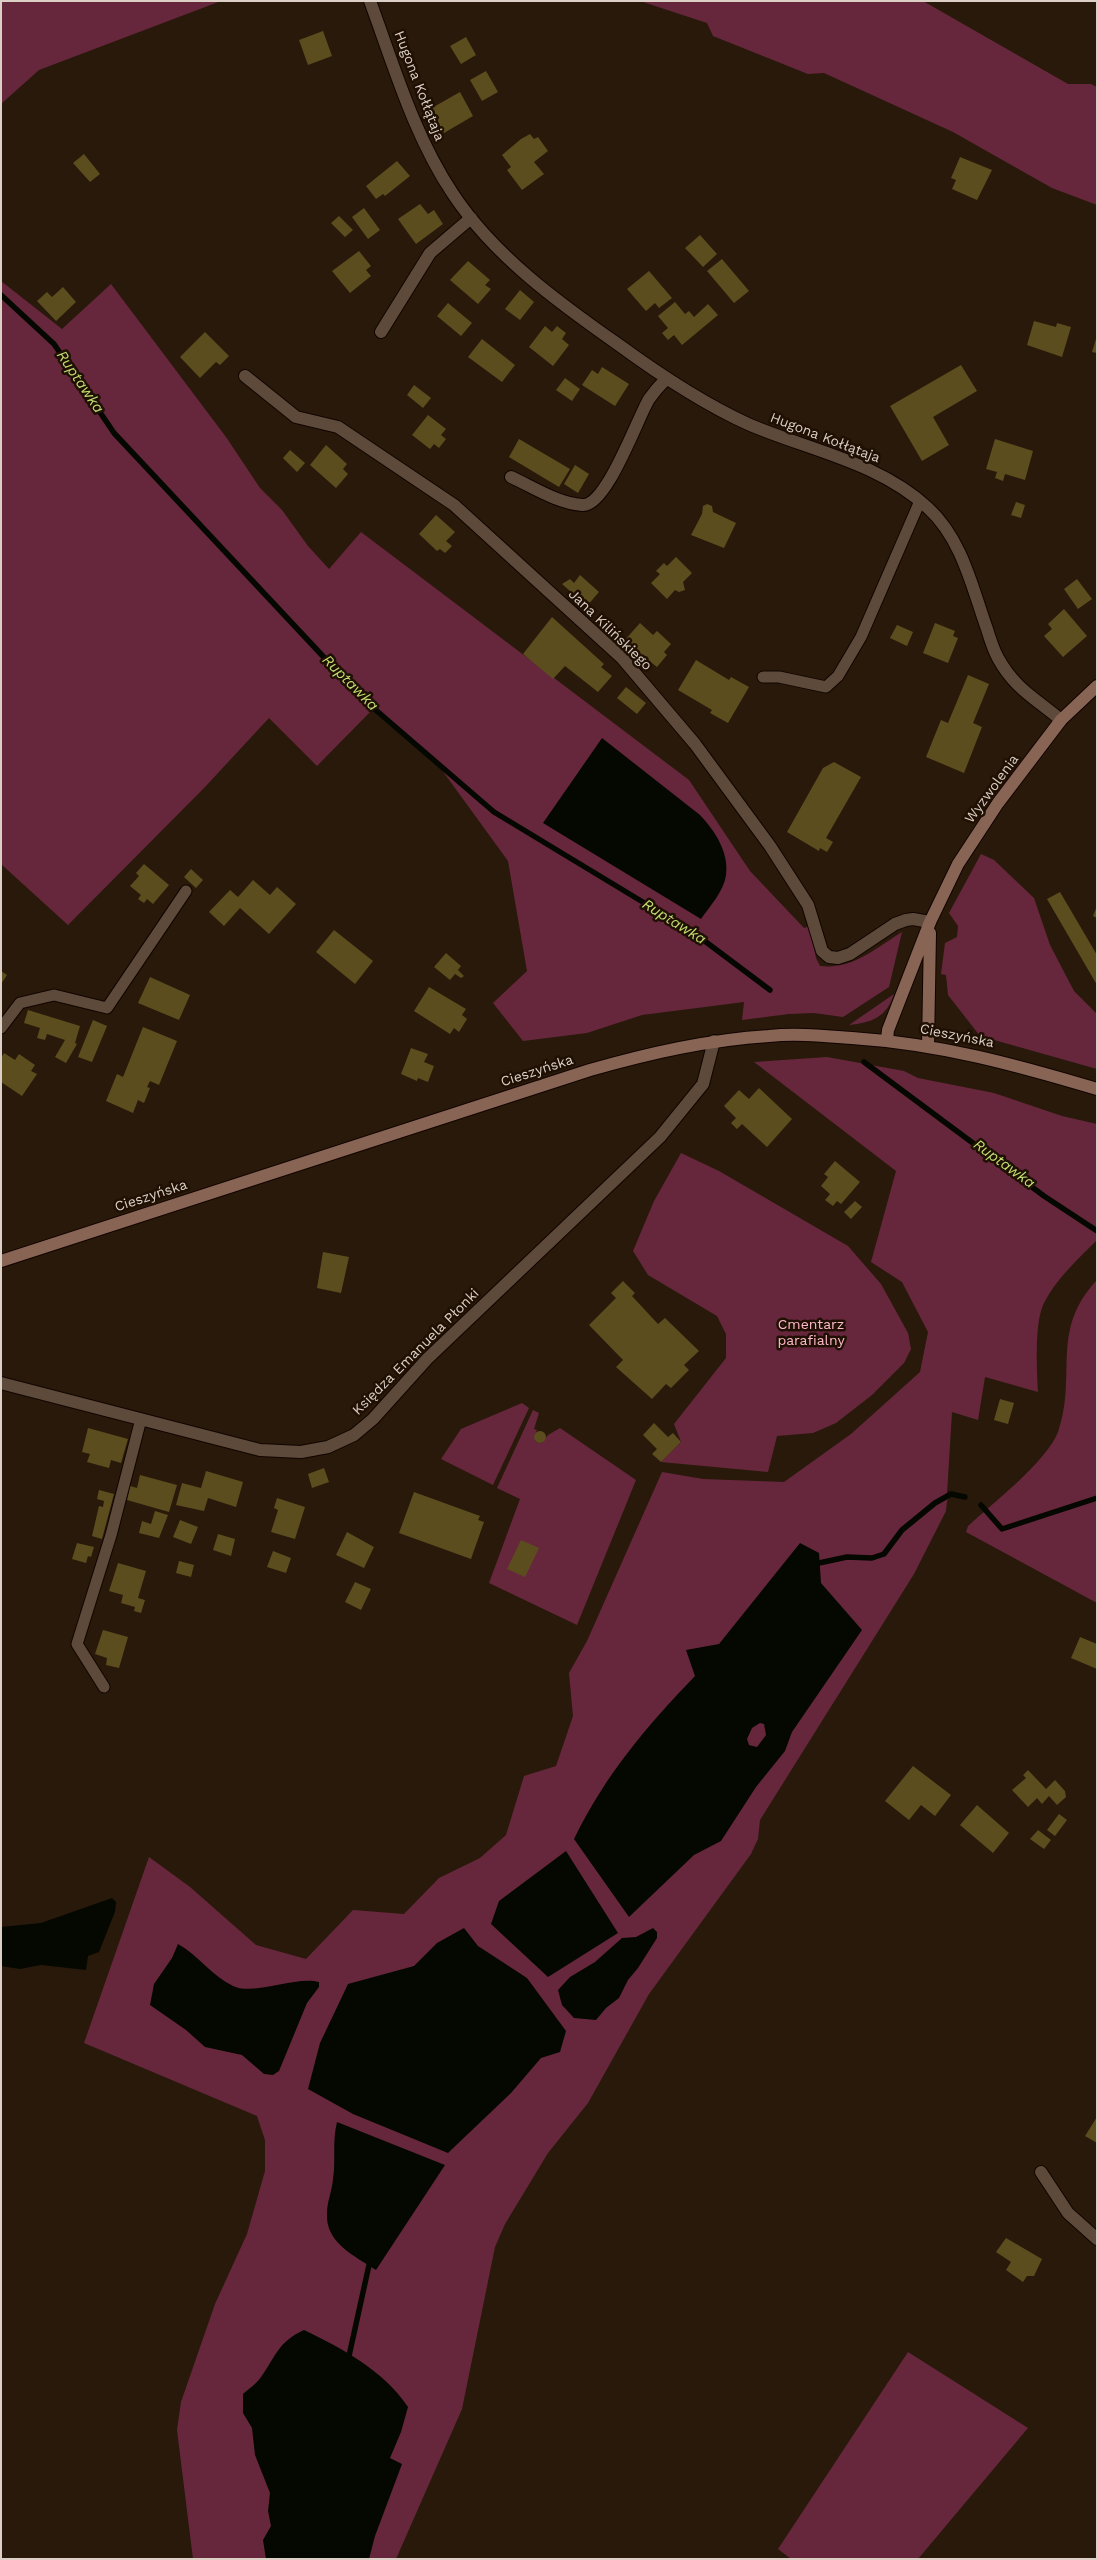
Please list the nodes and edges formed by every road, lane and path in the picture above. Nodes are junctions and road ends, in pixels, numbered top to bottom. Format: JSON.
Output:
{"nodes":[{"id":1,"x":370,"y":1,"type":"edge"},
{"id":2,"x":471,"y":218,"type":"junction"},
{"id":3,"x":381,"y":332,"type":"dead end"},
{"id":4,"x":245,"y":376,"type":"dead end"},
{"id":5,"x":666,"y":379,"type":"junction"},
{"id":6,"x":511,"y":477,"type":"dead end"},
{"id":7,"x":920,"y":501,"type":"junction"},
{"id":8,"x":763,"y":677,"type":"dead end"},
{"id":9,"x":1097,"y":686,"type":"edge"},
{"id":10,"x":1060,"y":720,"type":"junction"},
{"id":11,"x":186,"y":890,"type":"dead end"},
{"id":12,"x":930,"y":922,"type":"junction"},
{"id":13,"x":1,"y":1028,"type":"edge"},
{"id":14,"x":887,"y":1040,"type":"junction"},
{"id":15,"x":714,"y":1041,"type":"junction"},
{"id":16,"x":928,"y":1046,"type":"junction"},
{"id":17,"x":1097,"y":1089,"type":"edge"},
{"id":18,"x":1,"y":1261,"type":"edge"},
{"id":19,"x":1,"y":1383,"type":"edge"},
{"id":20,"x":141,"y":1419,"type":"junction"},
{"id":21,"x":104,"y":1687,"type":"dead end"},
{"id":22,"x":1041,"y":2172,"type":"dead end"},
{"id":23,"x":1097,"y":2239,"type":"edge"}],
"edges":[{"from":1,"to":2,"type":"street","name":"Hugona Kołłątaja"},
{"from":2,"to":3,"type":"street"},
{"from":2,"to":5,"type":"street","name":"Hugona Kołłątaja"},
{"from":4,"to":12,"type":"street","name":"Jana Kilińskiego"},
{"from":5,"to":6,"type":"street"},
{"from":5,"to":7,"type":"street","name":"Hugona Kołłątaja"},
{"from":7,"to":8,"type":"lane"},
{"from":7,"to":10,"type":"street","name":"Hugona Kołłątaja"},
{"from":9,"to":10,"type":"main road","name":"Wyzwolenia"},
{"from":10,"to":12,"type":"main road","name":"Wyzwolenia"},
{"from":11,"to":13,"type":"lane"},
{"from":12,"to":14,"type":"main road","name":"Wyzwolenia"},
{"from":12,"to":16,"type":"main road","name":"Wyzwolenia"},
{"from":14,"to":15,"type":"main road","name":"Cieszyńska"},
{"from":14,"to":16,"type":"main road","name":"Cieszyńska"},
{"from":15,"to":18,"type":"main road","name":"Cieszyńska"},
{"from":15,"to":20,"type":"street","name":"Księdza Emanuela Płonki"},
{"from":16,"to":17,"type":"main road","name":"Cieszyńska"},
{"from":19,"to":20,"type":"street","name":"Księdza Emanuela Płonki"},
{"from":20,"to":21,"type":"lane"},
{"from":22,"to":23,"type":"street"}]}
